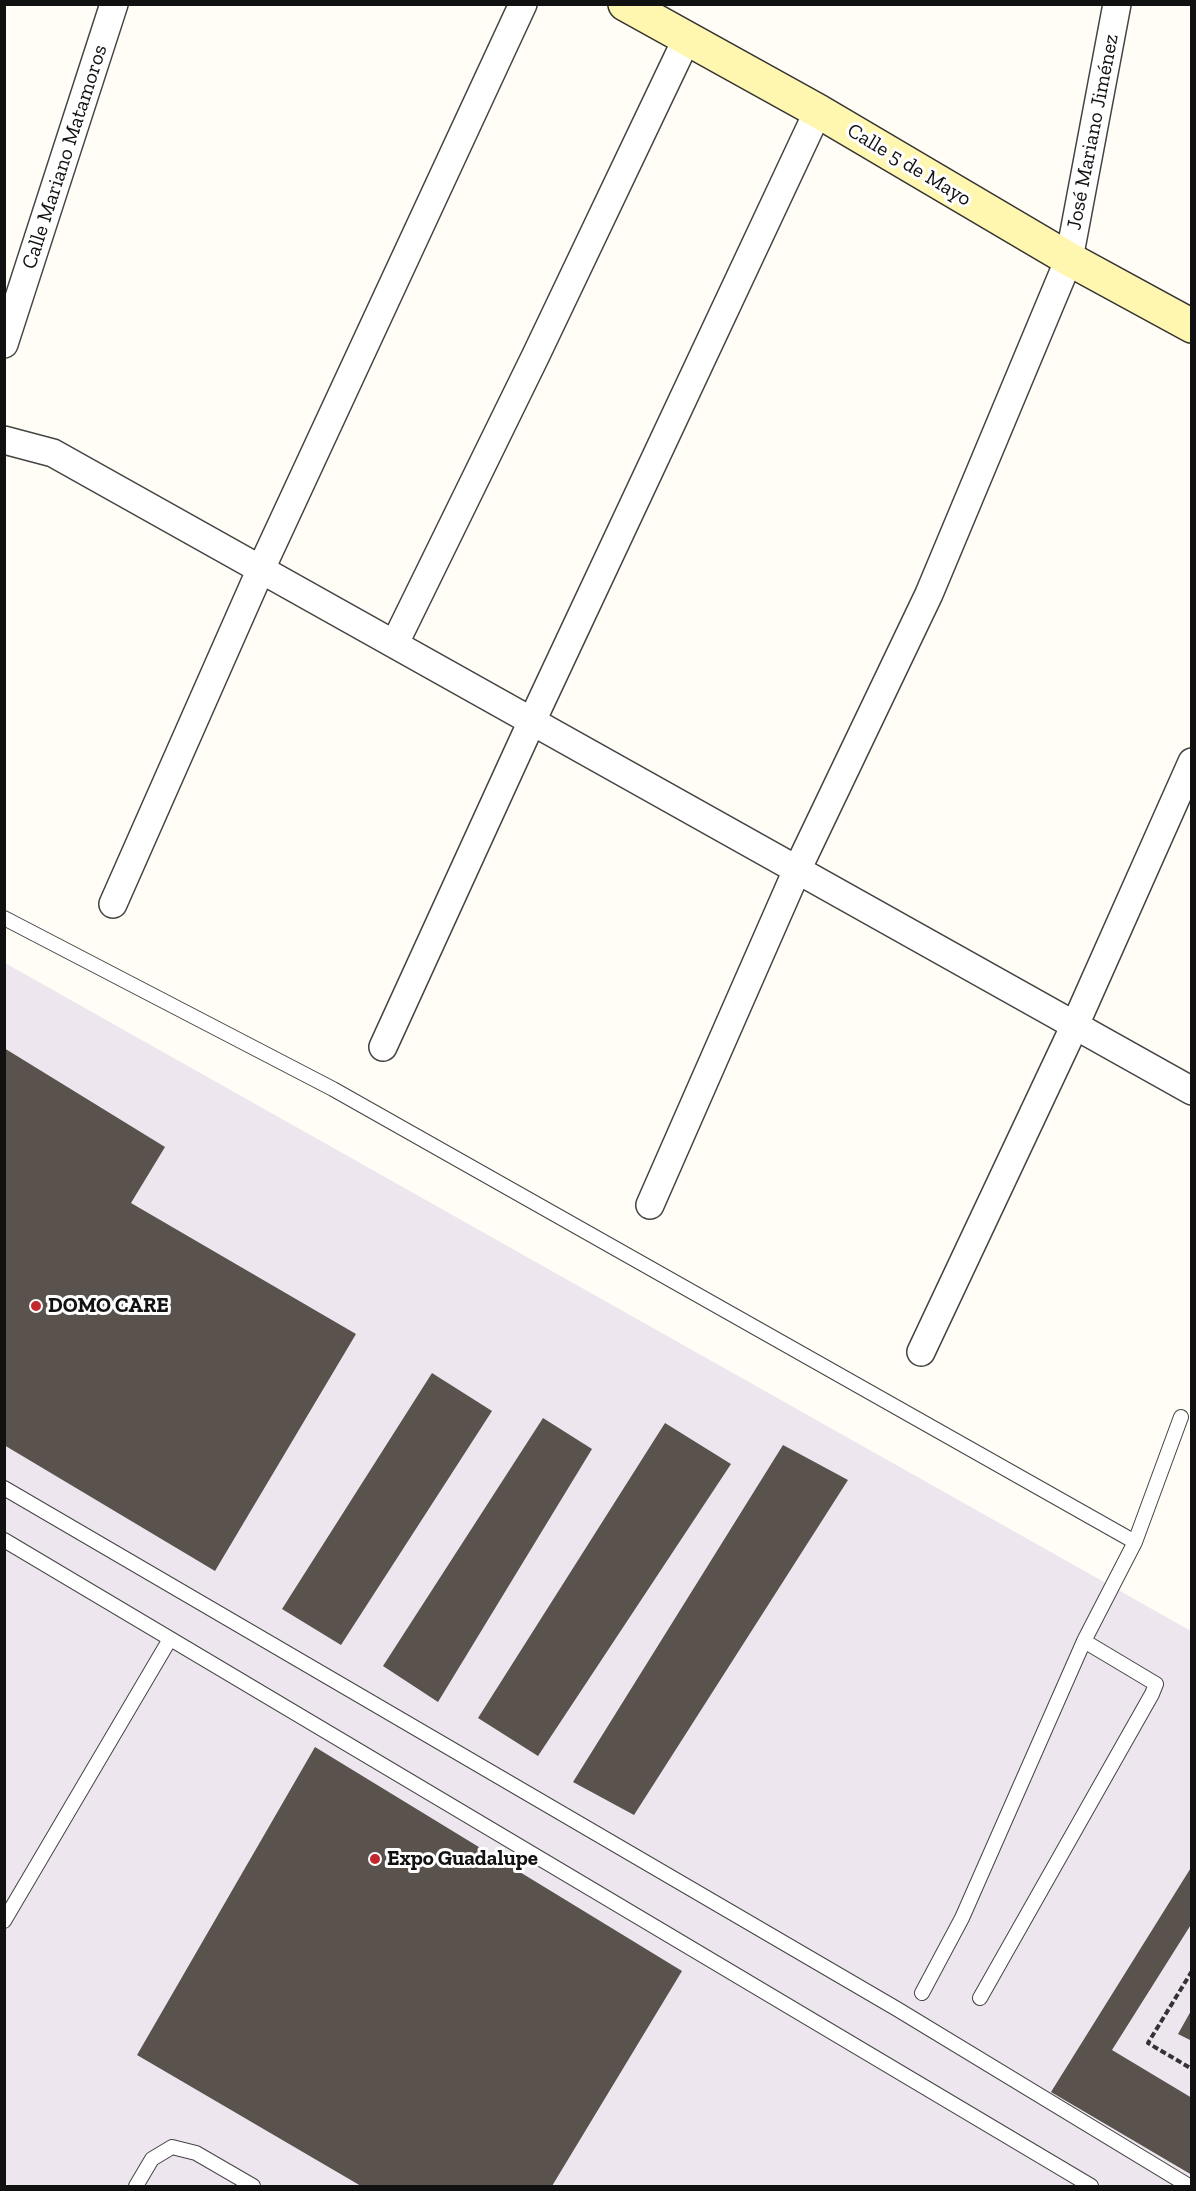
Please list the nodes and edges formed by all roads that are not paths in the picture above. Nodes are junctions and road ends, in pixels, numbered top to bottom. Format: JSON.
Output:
{"nodes":[{"id":1,"x":114,"y":4,"type":"edge"},
{"id":2,"x":523,"y":4,"type":"edge"},
{"id":3,"x":625,"y":4,"type":"edge"},
{"id":4,"x":1118,"y":4,"type":"edge"},
{"id":5,"x":687,"y":38,"type":"junction"},
{"id":6,"x":818,"y":111,"type":"junction"},
{"id":7,"x":1069,"y":259,"type":"junction"},
{"id":8,"x":1191,"y":326,"type":"edge"},
{"id":9,"x":4,"y":344,"type":"edge"},
{"id":10,"x":4,"y":440,"type":"edge"},
{"id":11,"x":260,"y":571,"type":"junction"},
{"id":12,"x":395,"y":643,"type":"junction"},
{"id":13,"x":532,"y":721,"type":"junction"},
{"id":14,"x":1191,"y":762,"type":"edge"},
{"id":15,"x":797,"y":870,"type":"junction"},
{"id":16,"x":113,"y":904,"type":"dead end"},
{"id":17,"x":4,"y":918,"type":"edge"},
{"id":18,"x":1075,"y":1025,"type":"junction"},
{"id":19,"x":383,"y":1047,"type":"dead end"},
{"id":20,"x":1191,"y":1091,"type":"edge"},
{"id":21,"x":650,"y":1205,"type":"dead end"},
{"id":22,"x":921,"y":1352,"type":"dead end"},
{"id":23,"x":1181,"y":1417,"type":"dead end"},
{"id":24,"x":4,"y":1488,"type":"edge"},
{"id":25,"x":4,"y":1540,"type":"edge"},
{"id":26,"x":1135,"y":1542,"type":"junction"},
{"id":27,"x":170,"y":1640,"type":"junction"},
{"id":28,"x":1084,"y":1641,"type":"junction"},
{"id":29,"x":4,"y":1921,"type":"edge"},
{"id":30,"x":922,"y":1993,"type":"dead end"},
{"id":31,"x":980,"y":1998,"type":"dead end"},
{"id":32,"x":136,"y":2187,"type":"edge"},
{"id":33,"x":253,"y":2187,"type":"edge"},
{"id":34,"x":1091,"y":2187,"type":"edge"},
{"id":35,"x":1189,"y":2187,"type":"edge"}],
"edges":[{"from":1,"to":9,"type":"street","name":"Calle Mariano Matamoros"},
{"from":2,"to":11,"type":"street"},
{"from":3,"to":5,"type":"street","name":"Calle 5 de Mayo"},
{"from":4,"to":7,"type":"street","name":"José Mariano Jiménez"},
{"from":5,"to":6,"type":"street","name":"Calle 5 de Mayo"},
{"from":5,"to":12,"type":"street"},
{"from":6,"to":7,"type":"street","name":"Calle 5 de Mayo"},
{"from":6,"to":13,"type":"street"},
{"from":7,"to":8,"type":"street","name":"Calle 5 de Mayo"},
{"from":7,"to":15,"type":"street","name":"José Mariano Jiménez"},
{"from":10,"to":11,"type":"street"},
{"from":11,"to":12,"type":"street"},
{"from":11,"to":16,"type":"street"},
{"from":12,"to":13,"type":"street"},
{"from":13,"to":15,"type":"street"},
{"from":13,"to":19,"type":"street"},
{"from":14,"to":18,"type":"street"},
{"from":15,"to":18,"type":"street"},
{"from":15,"to":21,"type":"street","name":"José Mariano Jiménez"},
{"from":17,"to":26,"type":"lane"},
{"from":18,"to":20,"type":"street"},
{"from":18,"to":22,"type":"street"},
{"from":23,"to":26,"type":"lane"},
{"from":24,"to":35,"type":"lane"},
{"from":25,"to":27,"type":"lane"},
{"from":26,"to":28,"type":"lane"},
{"from":27,"to":29,"type":"lane"},
{"from":27,"to":34,"type":"lane"},
{"from":28,"to":30,"type":"lane"},
{"from":28,"to":31,"type":"lane"},
{"from":32,"to":33,"type":"lane"}]}
